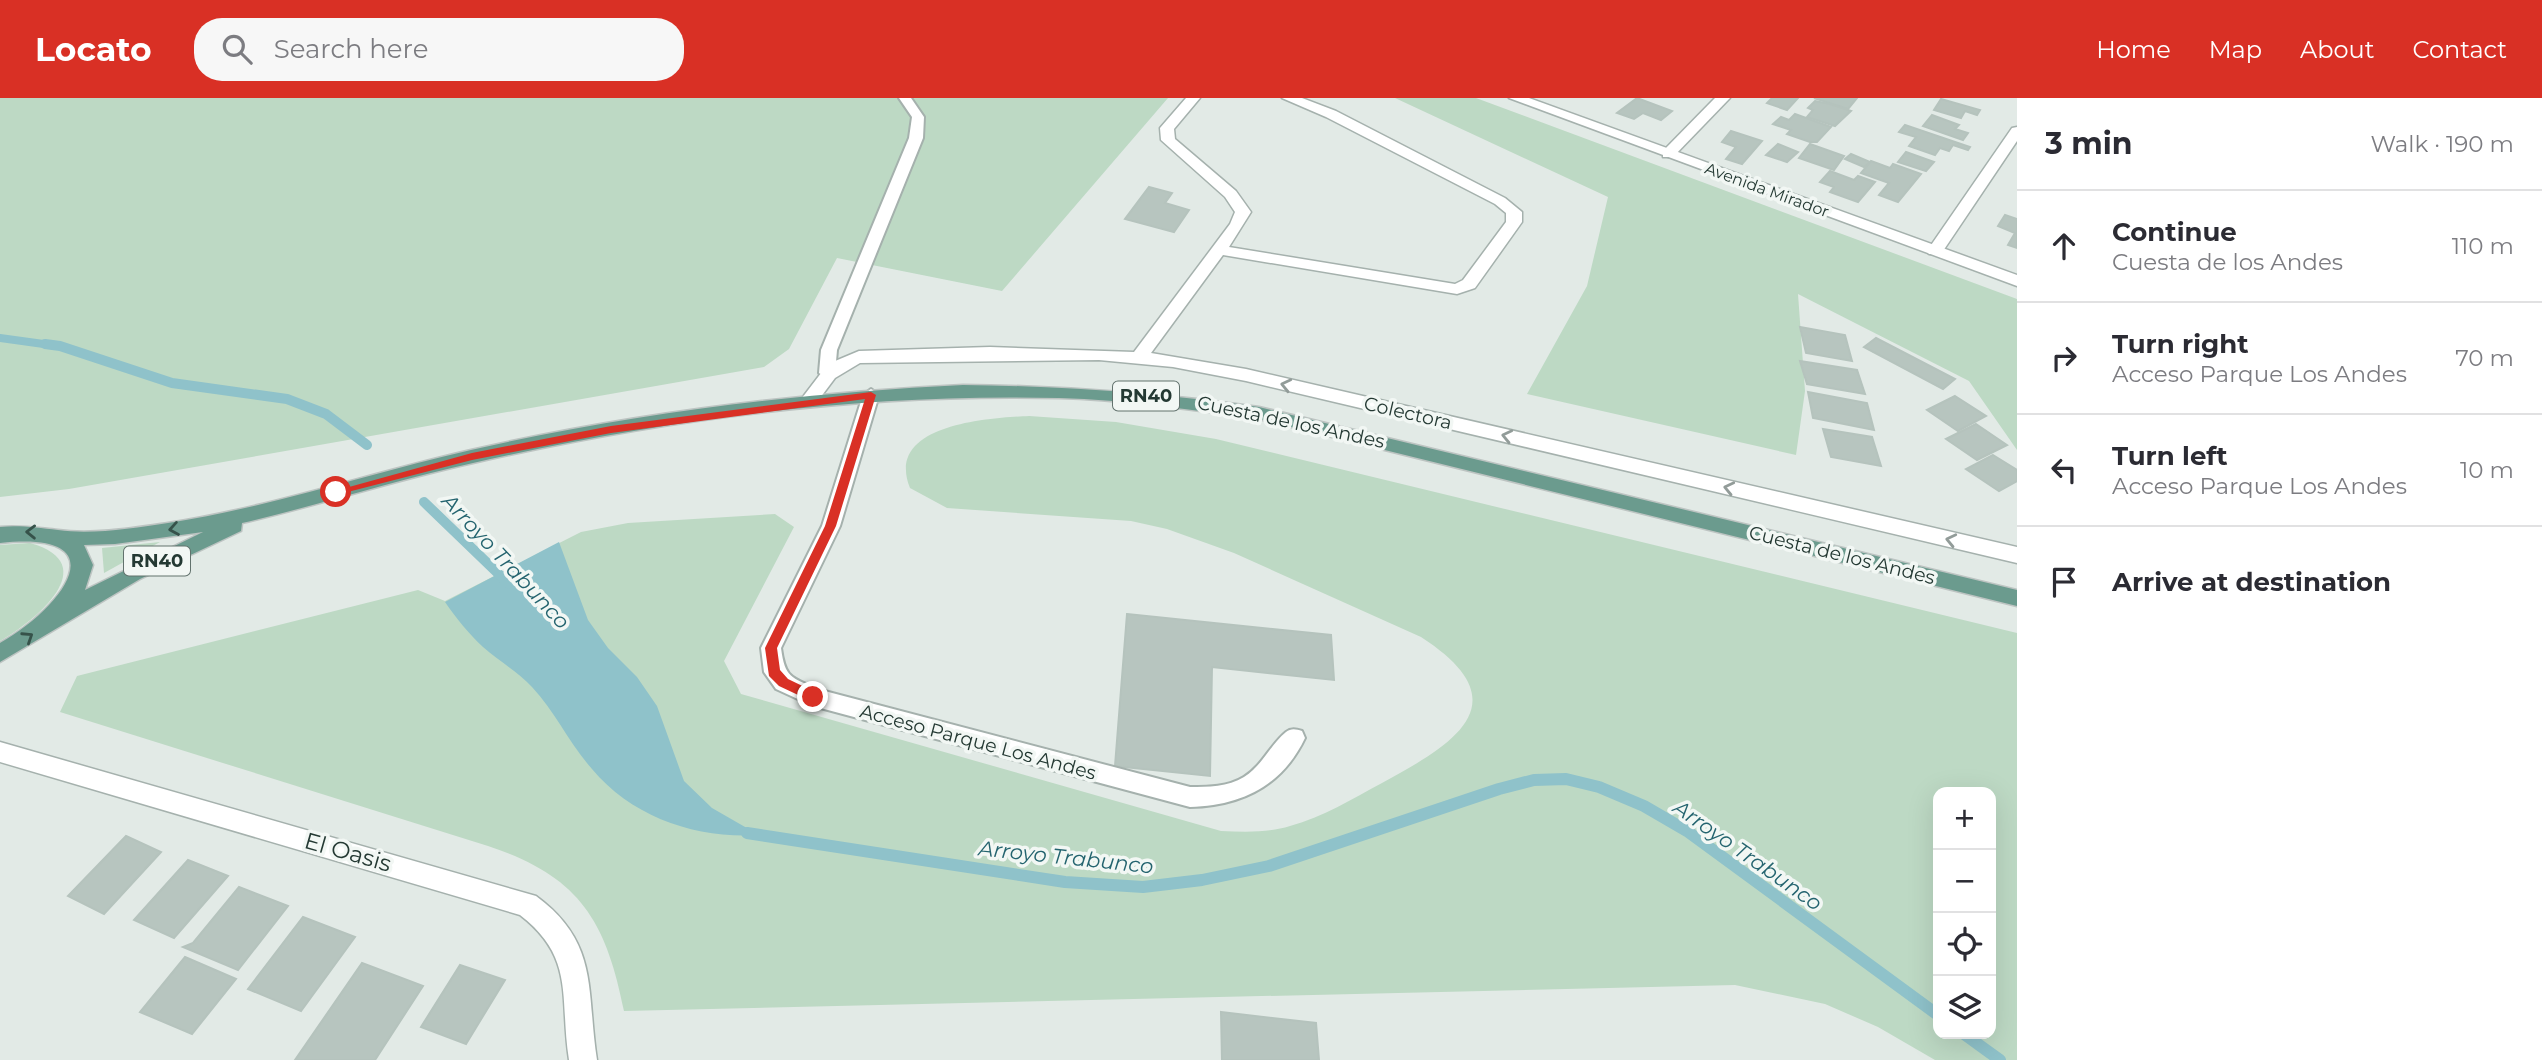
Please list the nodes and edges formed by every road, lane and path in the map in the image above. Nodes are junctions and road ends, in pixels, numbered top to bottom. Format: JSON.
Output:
{"nodes":[{"id":1,"x":905,"y":98,"type":"edge"},
{"id":2,"x":1193,"y":98,"type":"edge"},
{"id":3,"x":1289,"y":98,"type":"edge"},
{"id":4,"x":1516,"y":98,"type":"edge"},
{"id":5,"x":1723,"y":98,"type":"edge"},
{"id":6,"x":2017,"y":131,"type":"edge"},
{"id":7,"x":1668,"y":154,"type":"junction"},
{"id":8,"x":1219,"y":250,"type":"junction"},
{"id":9,"x":1935,"y":251,"type":"junction"},
{"id":10,"x":2017,"y":281,"type":"edge"},
{"id":11,"x":1139,"y":357,"type":"junction"},
{"id":12,"x":827,"y":373,"type":"junction"},
{"id":13,"x":871,"y":395,"type":"junction"},
{"id":14,"x":808,"y":402,"type":"junction"},
{"id":15,"x":265,"y":512,"type":"junction"},
{"id":16,"x":0,"y":535,"type":"edge"},
{"id":17,"x":62,"y":538,"type":"junction"},
{"id":18,"x":2017,"y":555,"type":"edge"},
{"id":19,"x":2017,"y":598,"type":"edge"},
{"id":20,"x":54,"y":618,"type":"junction"},
{"id":21,"x":0,"y":653,"type":"edge"},
{"id":22,"x":1294,"y":738,"type":"dead end"},
{"id":23,"x":0,"y":751,"type":"edge"},
{"id":24,"x":583,"y":1060,"type":"edge"}],
"edges":[{"from":1,"to":12,"type":"lane"},
{"from":2,"to":8,"type":"street"},
{"from":3,"to":8,"type":"street"},
{"from":4,"to":7,"type":"street","name":"Avenida Mirador"},
{"from":5,"to":7,"type":"street"},
{"from":6,"to":9,"type":"street"},
{"from":7,"to":9,"type":"street","name":"Avenida Mirador"},
{"from":8,"to":11,"type":"street"},
{"from":9,"to":10,"type":"street","name":"Avenida Mirador"},
{"from":11,"to":12,"type":"street","name":"Colectora"},
{"from":18,"to":11,"type":"street","name":"Colectora","one_way":true},
{"from":12,"to":14,"type":"street","name":"Colectora"},
{"from":13,"to":14,"type":"main road","name":"Cuesta de los Andes","number":"RN40"},
{"from":13,"to":19,"type":"main road","name":"Cuesta de los Andes","number":"RN40"},
{"from":13,"to":22,"type":"lane","name":"Acceso Parque Los Andes"},
{"from":14,"to":15,"type":"main road","name":"Cuesta de los Andes","number":"RN40"},
{"from":15,"to":17,"type":"main road","name":"Cuesta de los Andes","number":"RN40","one_way":true},
{"from":15,"to":20,"type":"main road","name":"Cuesta de los Andes","number":"RN40"},
{"from":17,"to":16,"type":"main road","number":"RN40","one_way":true},
{"from":17,"to":20,"type":"main road","number":"RN40"},
{"from":21,"to":20,"type":"main road","number":"RN40","one_way":true},
{"from":23,"to":24,"type":"street","name":"El Oasis"}]}
